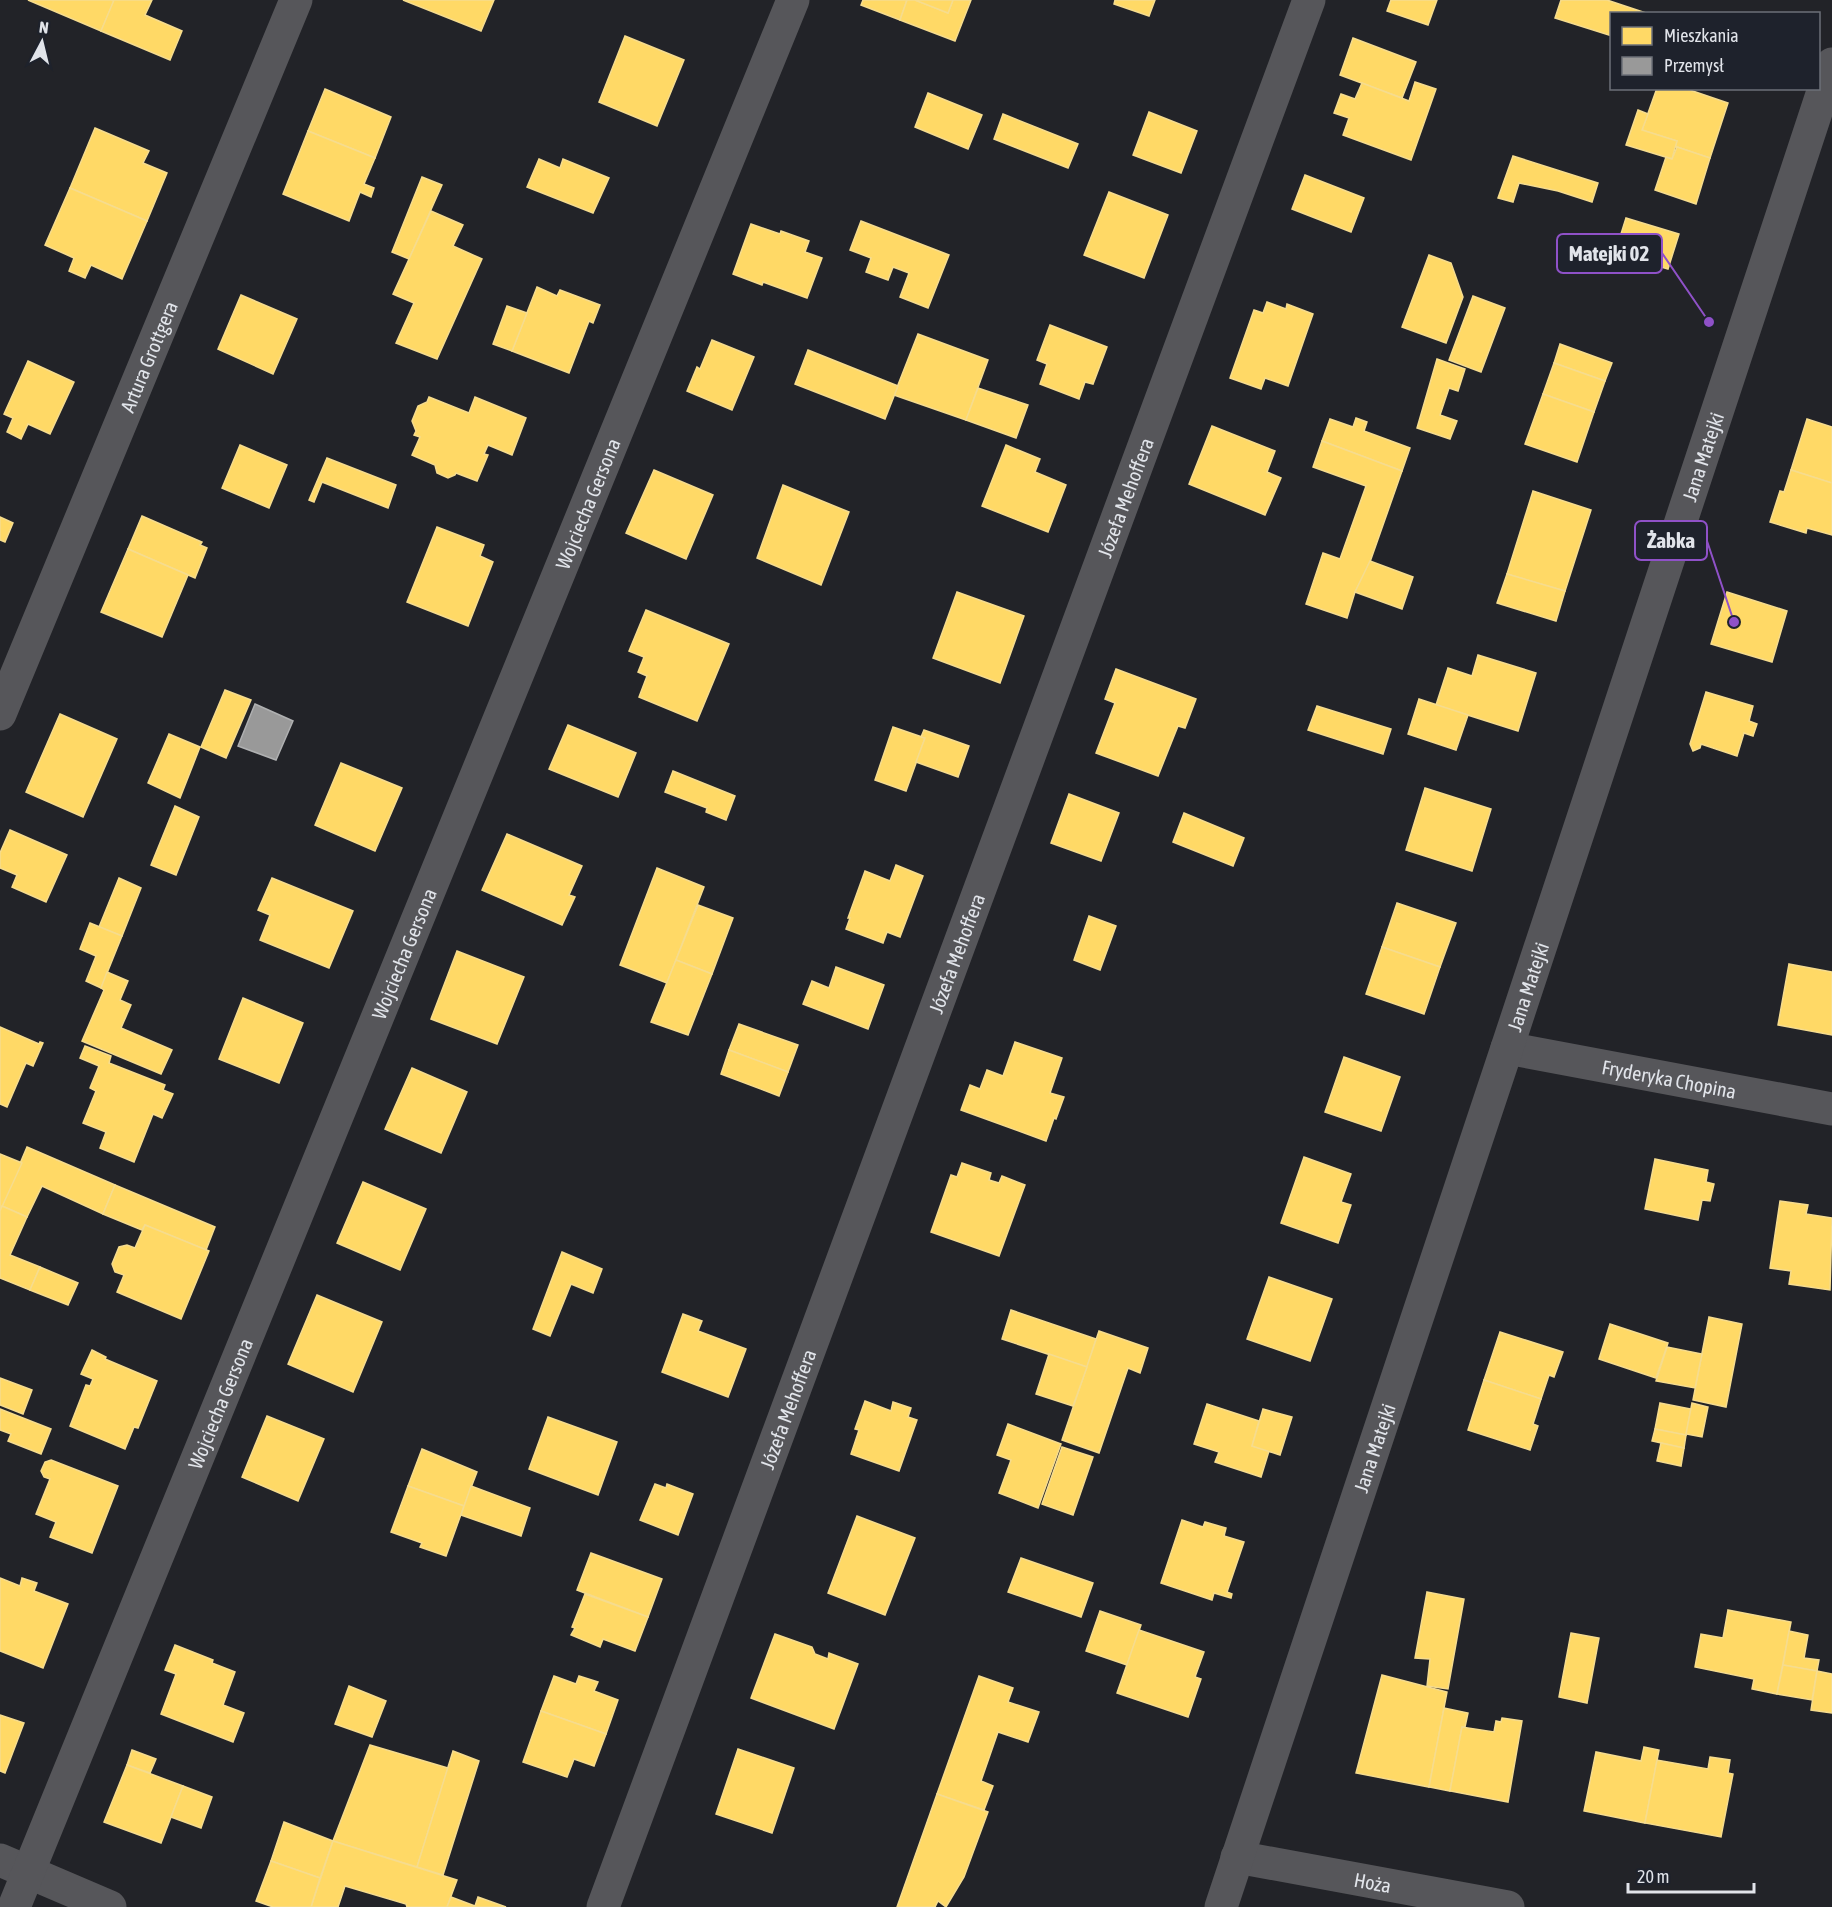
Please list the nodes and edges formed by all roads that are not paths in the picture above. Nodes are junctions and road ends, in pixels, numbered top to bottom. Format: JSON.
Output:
{"nodes":[{"id":1,"x":296,"y":0,"type":"edge"},
{"id":2,"x":794,"y":0,"type":"edge"},
{"id":3,"x":1309,"y":0,"type":"edge"},
{"id":4,"x":1832,"y":64,"type":"edge"},
{"id":5,"x":0,"y":714,"type":"edge"},
{"id":6,"x":1507,"y":1048,"type":"junction"},
{"id":7,"x":1832,"y":1109,"type":"edge"},
{"id":8,"x":1237,"y":1857,"type":"junction"},
{"id":9,"x":14,"y":1866,"type":"edge"},
{"id":10,"x":14,"y":1907,"type":"edge"},
{"id":11,"x":110,"y":1907,"type":"edge"},
{"id":12,"x":603,"y":1907,"type":"edge"},
{"id":13,"x":1221,"y":1907,"type":"edge"},
{"id":14,"x":1508,"y":1907,"type":"edge"}],
"edges":[{"from":1,"to":5,"type":"street","name":"Artura Grottgera"},
{"from":2,"to":9,"type":"street","name":"Wojciecha Gersona"},
{"from":3,"to":12,"type":"street","name":"Józefa Mehoffera"},
{"from":4,"to":6,"type":"street","name":"Jana Matejki"},
{"from":6,"to":7,"type":"street","name":"Fryderyka Chopina"},
{"from":6,"to":8,"type":"street","name":"Jana Matejki"},
{"from":8,"to":13,"type":"street","name":"Jana Matejki"},
{"from":8,"to":14,"type":"street","name":"Hoża"},
{"from":9,"to":10,"type":"street","name":"Wojciecha Gersona"},
{"from":9,"to":11,"type":"street"}]}
